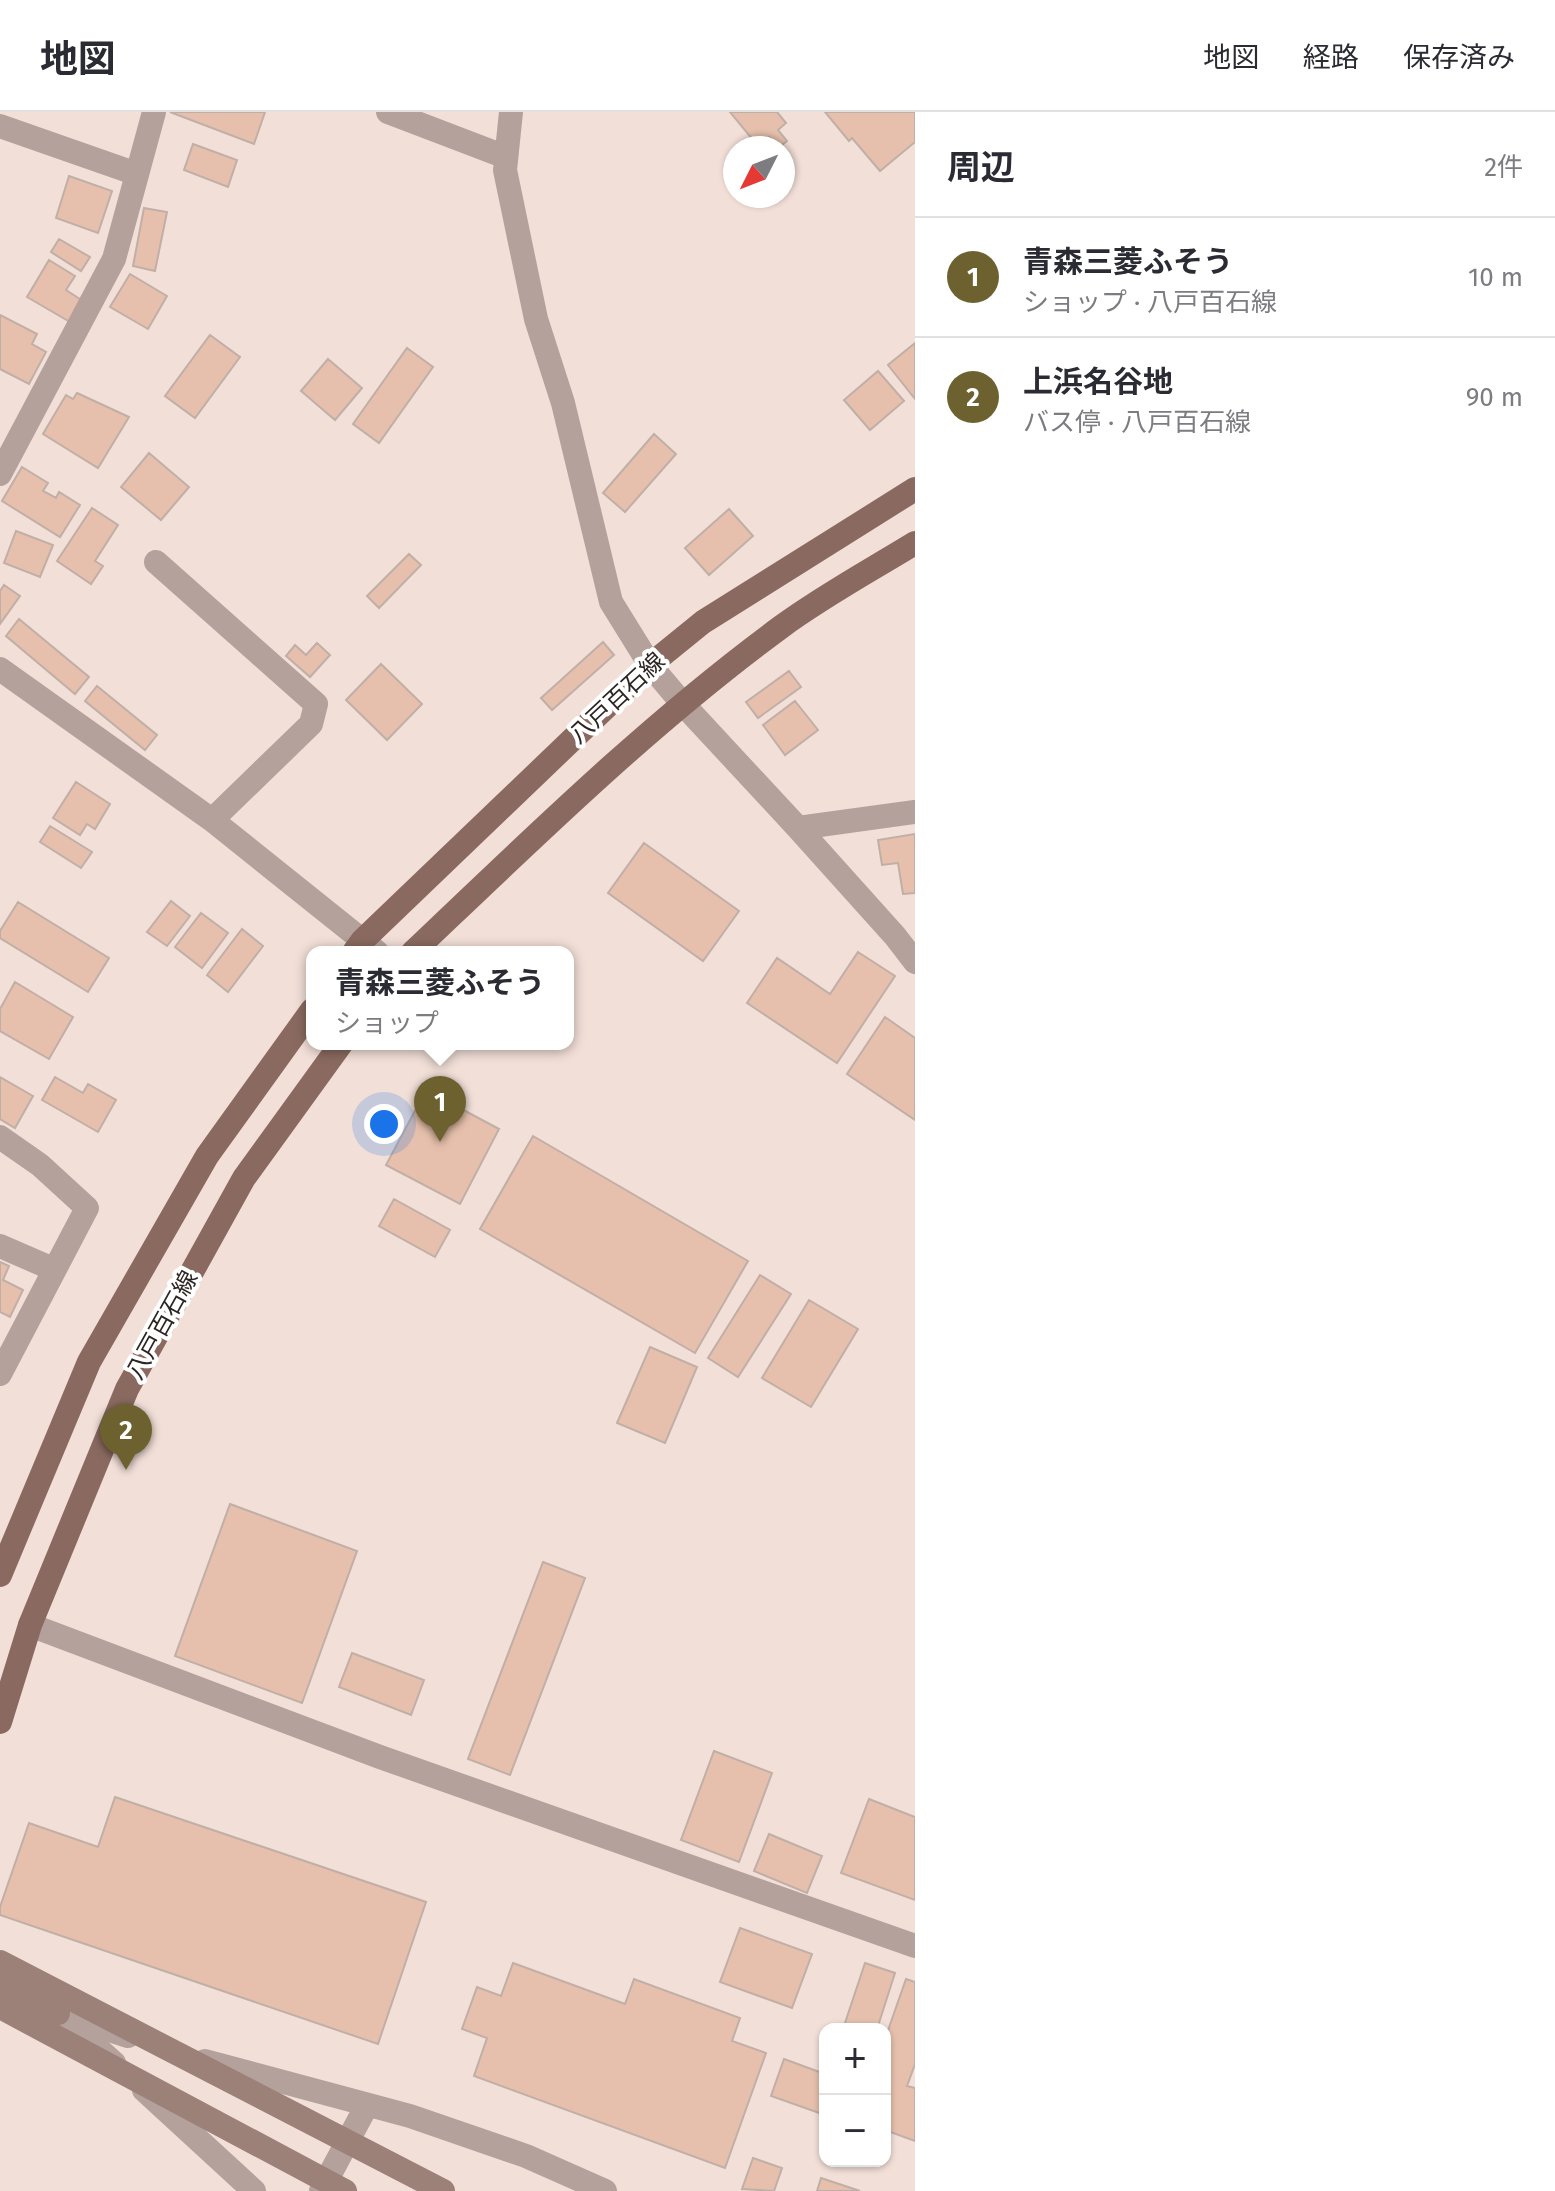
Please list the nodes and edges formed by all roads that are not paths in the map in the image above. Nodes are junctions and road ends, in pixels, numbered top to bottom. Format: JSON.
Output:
{"nodes":[{"id":1,"x":154,"y":112,"type":"edge"},
{"id":2,"x":388,"y":112,"type":"edge"},
{"id":3,"x":511,"y":112,"type":"edge"},
{"id":4,"x":0,"y":126,"type":"edge"},
{"id":5,"x":506,"y":157,"type":"junction"},
{"id":6,"x":137,"y":174,"type":"junction"},
{"id":7,"x":0,"y":474,"type":"edge"},
{"id":8,"x":915,"y":489,"type":"edge"},
{"id":9,"x":915,"y":543,"type":"edge"},
{"id":10,"x":156,"y":562,"type":"dead end"},
{"id":11,"x":650,"y":665,"type":"junction"},
{"id":12,"x":0,"y":669,"type":"edge"},
{"id":13,"x":682,"y":703,"type":"junction"},
{"id":14,"x":915,"y":812,"type":"edge"},
{"id":15,"x":212,"y":820,"type":"junction"},
{"id":16,"x":798,"y":828,"type":"junction"},
{"id":17,"x":363,"y":946,"type":"edge"},
{"id":18,"x":367,"y":946,"type":"edge"},
{"id":19,"x":419,"y":946,"type":"edge"},
{"id":20,"x":915,"y":962,"type":"edge"},
{"id":21,"x":306,"y":1018,"type":"edge"},
{"id":22,"x":337,"y":1050,"type":"edge"},
{"id":23,"x":0,"y":1137,"type":"edge"},
{"id":24,"x":0,"y":1246,"type":"edge"},
{"id":25,"x":53,"y":1269,"type":"junction"},
{"id":26,"x":0,"y":1374,"type":"edge"},
{"id":27,"x":0,"y":1575,"type":"edge"},
{"id":28,"x":30,"y":1625,"type":"junction"},
{"id":29,"x":0,"y":1722,"type":"edge"},
{"id":30,"x":915,"y":1946,"type":"edge"},
{"id":31,"x":0,"y":1962,"type":"edge"},
{"id":32,"x":0,"y":1982,"type":"edge"},
{"id":33,"x":0,"y":2007,"type":"edge"},
{"id":34,"x":58,"y":2013,"type":"junction"},
{"id":35,"x":367,"y":2105,"type":"junction"},
{"id":36,"x":254,"y":2191,"type":"edge"},
{"id":37,"x":321,"y":2191,"type":"edge"},
{"id":38,"x":345,"y":2191,"type":"edge"},
{"id":39,"x":443,"y":2191,"type":"edge"},
{"id":40,"x":605,"y":2191,"type":"edge"}],
"edges":[{"from":1,"to":6,"type":"street"},
{"from":2,"to":5,"type":"street"},
{"from":3,"to":5,"type":"street"},
{"from":4,"to":6,"type":"street"},
{"from":5,"to":11,"type":"street"},
{"from":6,"to":7,"type":"street"},
{"from":8,"to":11,"type":"main road","name":"八戸百石線"},
{"from":9,"to":13,"type":"main road","name":"八戸百石線"},
{"from":10,"to":15,"type":"street"},
{"from":11,"to":13,"type":"street"},
{"from":11,"to":18,"type":"main road","name":"八戸百石線"},
{"from":12,"to":15,"type":"street"},
{"from":13,"to":16,"type":"street"},
{"from":13,"to":19,"type":"main road","name":"八戸百石線"},
{"from":14,"to":16,"type":"street"},
{"from":15,"to":17,"type":"street"},
{"from":16,"to":20,"type":"street"},
{"from":21,"to":27,"type":"main road","name":"八戸百石線"},
{"from":22,"to":28,"type":"main road","name":"八戸百石線"},
{"from":23,"to":25,"type":"street"},
{"from":24,"to":25,"type":"street"},
{"from":25,"to":26,"type":"street"},
{"from":28,"to":29,"type":"main road","name":"八戸百石線"},
{"from":28,"to":30,"type":"street"},
{"from":31,"to":39,"type":"street","bridge":true},
{"from":32,"to":34,"type":"street"},
{"from":33,"to":38,"type":"street","bridge":true},
{"from":34,"to":35,"type":"street"},
{"from":34,"to":36,"type":"street"},
{"from":35,"to":37,"type":"street"},
{"from":35,"to":40,"type":"street"}]}
